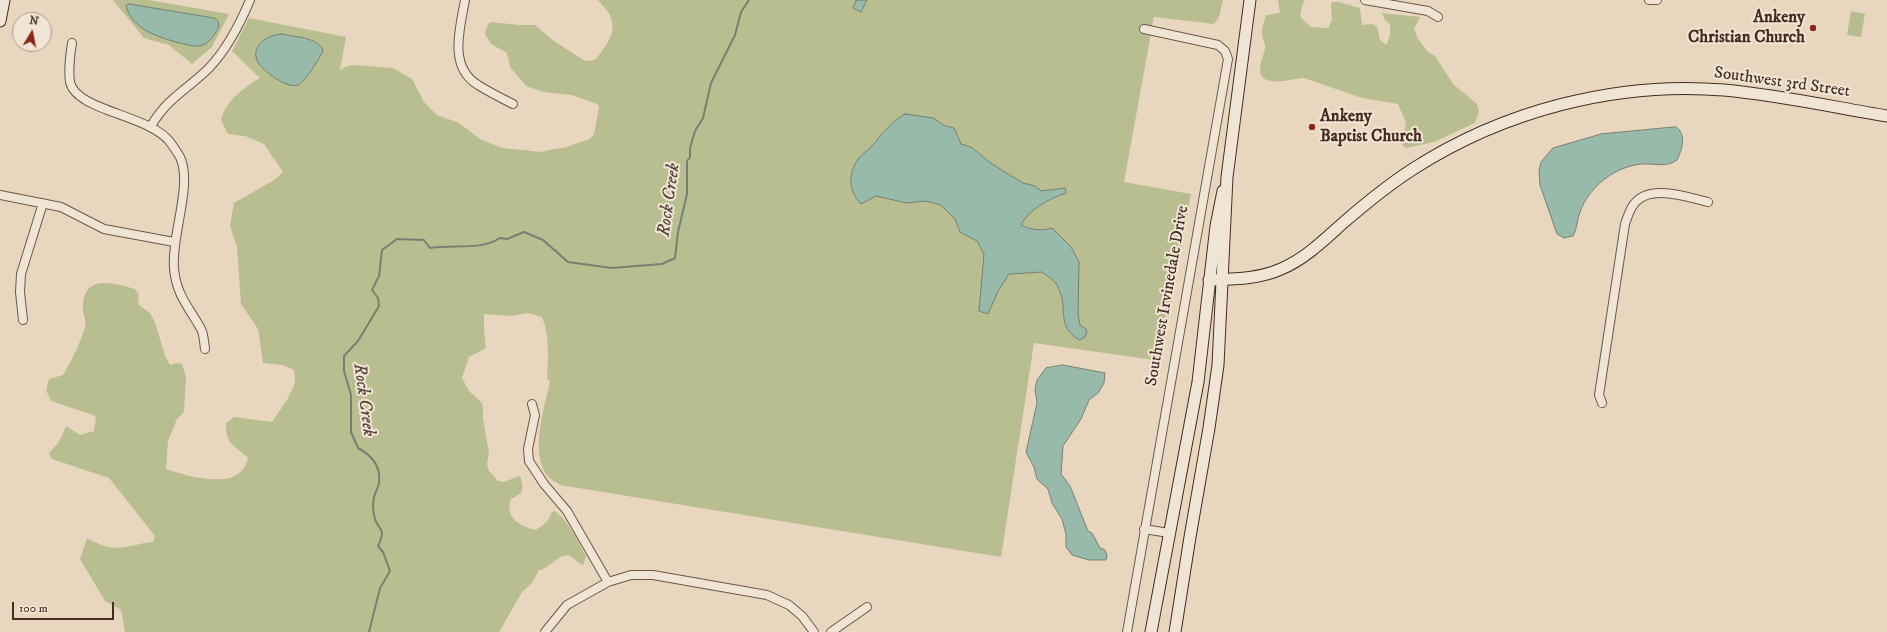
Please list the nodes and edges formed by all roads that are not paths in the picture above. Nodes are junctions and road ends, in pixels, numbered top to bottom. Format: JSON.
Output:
{"nodes":[{"id":1,"x":4,"y":0,"type":"edge"},
{"id":2,"x":250,"y":0,"type":"edge"},
{"id":3,"x":466,"y":0,"type":"edge"},
{"id":4,"x":1250,"y":0,"type":"edge"},
{"id":5,"x":1365,"y":0,"type":"edge"},
{"id":6,"x":1649,"y":0,"type":"edge"},
{"id":7,"x":1657,"y":0,"type":"edge"},
{"id":8,"x":1438,"y":17,"type":"dead end"},
{"id":9,"x":0,"y":21,"type":"edge"},
{"id":10,"x":1144,"y":29,"type":"dead end"},
{"id":11,"x":72,"y":43,"type":"dead end"},
{"id":12,"x":513,"y":104,"type":"dead end"},
{"id":13,"x":1887,"y":116,"type":"edge"},
{"id":14,"x":151,"y":126,"type":"junction"},
{"id":15,"x":1227,"y":177,"type":"junction"},
{"id":16,"x":0,"y":195,"type":"edge"},
{"id":17,"x":1708,"y":202,"type":"dead end"},
{"id":18,"x":43,"y":203,"type":"junction"},
{"id":19,"x":174,"y":242,"type":"junction"},
{"id":20,"x":1209,"y":280,"type":"junction"},
{"id":21,"x":1221,"y":280,"type":"junction"},
{"id":22,"x":23,"y":320,"type":"dead end"},
{"id":23,"x":205,"y":349,"type":"dead end"},
{"id":24,"x":1602,"y":403,"type":"dead end"},
{"id":25,"x":532,"y":404,"type":"dead end"},
{"id":26,"x":1144,"y":529,"type":"junction"},
{"id":27,"x":1169,"y":533,"type":"junction"},
{"id":28,"x":608,"y":582,"type":"junction"},
{"id":29,"x":868,"y":607,"type":"dead end"},
{"id":30,"x":545,"y":632,"type":"edge"},
{"id":31,"x":814,"y":632,"type":"edge"},
{"id":32,"x":832,"y":632,"type":"edge"},
{"id":33,"x":1127,"y":632,"type":"edge"},
{"id":34,"x":1151,"y":632,"type":"edge"},
{"id":35,"x":1175,"y":632,"type":"edge"}],
"edges":[{"from":1,"to":9,"type":"main road"},
{"from":2,"to":14,"type":"street"},
{"from":3,"to":12,"type":"street"},
{"from":4,"to":15,"type":"main road","name":"Southwest Irvinedale Drive"},
{"from":5,"to":8,"type":"street"},
{"from":6,"to":7,"type":"street"},
{"from":10,"to":26,"type":"street","name":"Southwest Irvinedale Drive"},
{"from":11,"to":14,"type":"street"},
{"from":13,"to":21,"type":"main road","name":"Southwest 3rd Street"},
{"from":14,"to":19,"type":"street"},
{"from":15,"to":20,"type":"main road","name":"Southwest Irvinedale Drive"},
{"from":15,"to":21,"type":"main road","name":"Southwest Irvinedale Drive"},
{"from":16,"to":18,"type":"street"},
{"from":17,"to":24,"type":"street"},
{"from":18,"to":19,"type":"street"},
{"from":18,"to":22,"type":"street"},
{"from":19,"to":23,"type":"street"},
{"from":20,"to":21,"type":"main road","name":"Southwest 3rd Street"},
{"from":20,"to":27,"type":"main road","name":"Southwest Irvinedale Drive"},
{"from":21,"to":35,"type":"main road","name":"Southwest Irvinedale Drive"},
{"from":25,"to":28,"type":"street"},
{"from":26,"to":27,"type":"street"},
{"from":26,"to":33,"type":"street","name":"Southwest Irvinedale Drive"},
{"from":27,"to":34,"type":"main road","name":"Southwest Irvinedale Drive"},
{"from":28,"to":30,"type":"street"},
{"from":28,"to":31,"type":"street"},
{"from":29,"to":32,"type":"street"}]}
